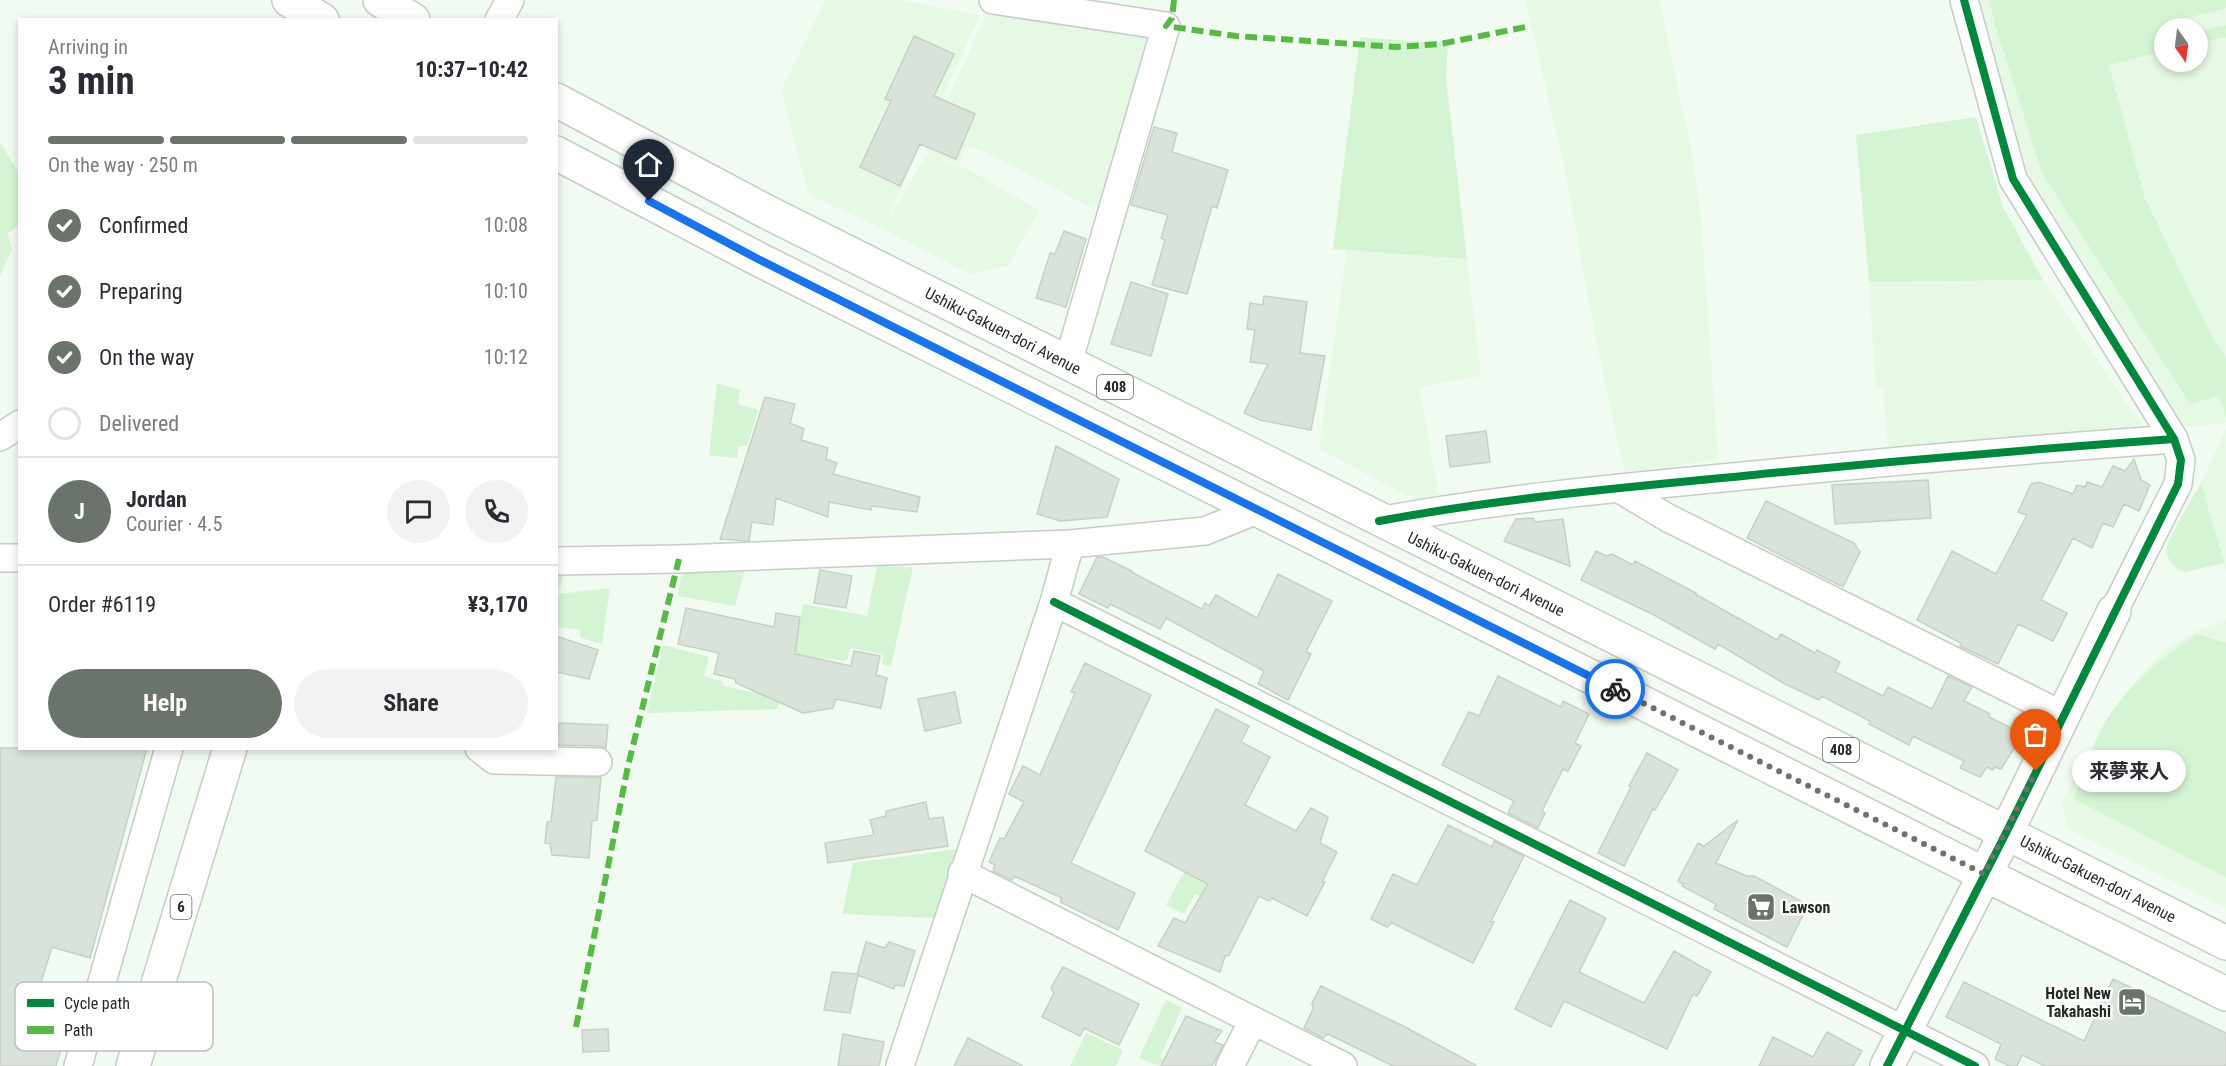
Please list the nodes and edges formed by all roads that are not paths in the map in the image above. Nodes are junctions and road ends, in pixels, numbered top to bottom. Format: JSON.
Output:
{"nodes":[{"id":1,"x":289,"y":0,"type":"edge"},
{"id":2,"x":380,"y":0,"type":"edge"},
{"id":3,"x":510,"y":0,"type":"edge"},
{"id":4,"x":993,"y":0,"type":"edge"},
{"id":5,"x":1964,"y":0,"type":"edge"},
{"id":6,"x":318,"y":18,"type":"edge"},
{"id":7,"x":410,"y":18,"type":"edge"},
{"id":8,"x":500,"y":18,"type":"edge"},
{"id":9,"x":558,"y":101,"type":"edge"},
{"id":10,"x":558,"y":154,"type":"edge"},
{"id":11,"x":1068,"y":363,"type":"junction"},
{"id":12,"x":18,"y":424,"type":"edge"},
{"id":13,"x":0,"y":437,"type":"edge"},
{"id":14,"x":2174,"y":439,"type":"junction"},
{"id":15,"x":1618,"y":488,"type":"junction"},
{"id":16,"x":1257,"y":510,"type":"junction"},
{"id":17,"x":1379,"y":520,"type":"junction"},
{"id":18,"x":1070,"y":544,"type":"junction"},
{"id":19,"x":0,"y":558,"type":"edge"},
{"id":20,"x":18,"y":558,"type":"edge"},
{"id":21,"x":558,"y":561,"type":"edge"},
{"id":22,"x":1054,"y":602,"type":"junction"},
{"id":23,"x":2114,"y":611,"type":"joint"},
{"id":24,"x":2062,"y":715,"type":"junction"},
{"id":25,"x":168,"y":750,"type":"edge"},
{"id":26,"x":229,"y":750,"type":"edge"},
{"id":27,"x":482,"y":750,"type":"edge"},
{"id":28,"x":598,"y":762,"type":"dead end"},
{"id":29,"x":2006,"y":833,"type":"junction"},
{"id":30,"x":962,"y":873,"type":"junction"},
{"id":31,"x":1984,"y":874,"type":"junction"},
{"id":32,"x":2226,"y":943,"type":"edge"},
{"id":33,"x":102,"y":982,"type":"edge"},
{"id":34,"x":159,"y":982,"type":"edge"},
{"id":35,"x":2226,"y":994,"type":"edge"},
{"id":36,"x":1252,"y":1022,"type":"junction"},
{"id":37,"x":1905,"y":1031,"type":"junction"},
{"id":38,"x":82,"y":1051,"type":"edge"},
{"id":39,"x":138,"y":1051,"type":"edge"},
{"id":40,"x":78,"y":1066,"type":"edge"},
{"id":41,"x":133,"y":1066,"type":"edge"},
{"id":42,"x":900,"y":1066,"type":"edge"},
{"id":43,"x":1230,"y":1066,"type":"edge"},
{"id":44,"x":1343,"y":1066,"type":"edge"},
{"id":45,"x":1887,"y":1066,"type":"edge"},
{"id":46,"x":1975,"y":1066,"type":"edge"}],
"edges":[{"from":1,"to":6,"type":"main road"},
{"from":2,"to":7,"type":"main road"},
{"from":3,"to":8,"type":"street"},
{"from":4,"to":11,"type":"street"},
{"from":5,"to":14,"type":"street"},
{"from":9,"to":11,"type":"main road","name":"Ushiku-Gakuen-dori Avenue","number":"408"},
{"from":10,"to":16,"type":"main road"},
{"from":11,"to":17,"type":"main road","name":"Ushiku-Gakuen-dori Avenue","number":"408"},
{"from":12,"to":13,"type":"street"},
{"from":14,"to":15,"type":"street"},
{"from":14,"to":23,"type":"street"},
{"from":15,"to":17,"type":"street"},
{"from":15,"to":24,"type":"street"},
{"from":16,"to":18,"type":"street"},
{"from":16,"to":31,"type":"main road"},
{"from":17,"to":29,"type":"main road","name":"Ushiku-Gakuen-dori Avenue","number":"408"},
{"from":18,"to":21,"type":"street"},
{"from":18,"to":22,"type":"street"},
{"from":19,"to":20,"type":"street"},
{"from":22,"to":30,"type":"street"},
{"from":22,"to":37,"type":"street"},
{"from":23,"to":24,"type":"main road"},
{"from":24,"to":29,"type":"main road"},
{"from":25,"to":33,"type":"street"},
{"from":26,"to":34,"type":"main road","number":"6"},
{"from":27,"to":28,"type":"street"},
{"from":29,"to":31,"type":"main road"},
{"from":29,"to":32,"type":"main road","name":"Ushiku-Gakuen-dori Avenue","number":"408"},
{"from":30,"to":36,"type":"street"},
{"from":30,"to":42,"type":"street"},
{"from":31,"to":35,"type":"main road"},
{"from":31,"to":37,"type":"main road"},
{"from":36,"to":43,"type":"street"},
{"from":36,"to":44,"type":"street"},
{"from":37,"to":45,"type":"main road"},
{"from":37,"to":46,"type":"street"},
{"from":38,"to":40,"type":"street"},
{"from":39,"to":41,"type":"main road","number":"6"}]}
